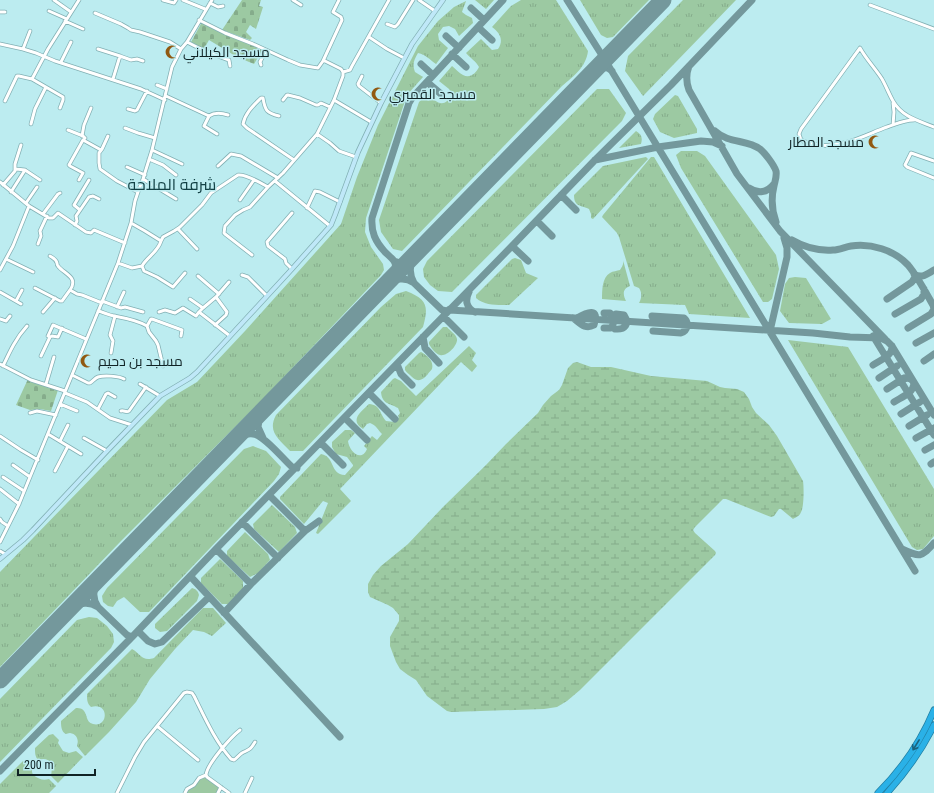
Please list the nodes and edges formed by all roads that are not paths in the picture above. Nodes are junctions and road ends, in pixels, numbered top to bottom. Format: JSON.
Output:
{"nodes":[{"id":1,"x":54,"y":0,"type":"edge"},
{"id":2,"x":79,"y":0,"type":"edge"},
{"id":3,"x":163,"y":0,"type":"edge"},
{"id":4,"x":176,"y":0,"type":"edge"},
{"id":5,"x":183,"y":0,"type":"edge"},
{"id":6,"x":293,"y":0,"type":"edge"},
{"id":7,"x":339,"y":0,"type":"edge"},
{"id":8,"x":389,"y":0,"type":"edge"},
{"id":9,"x":413,"y":0,"type":"edge"},
{"id":10,"x":418,"y":0,"type":"edge"},
{"id":11,"x":442,"y":0,"type":"edge"},
{"id":12,"x":211,"y":2,"type":"edge"},
{"id":13,"x":301,"y":5,"type":"dead end"},
{"id":14,"x":870,"y":5,"type":"dead end"},
{"id":15,"x":223,"y":6,"type":"dead end"},
{"id":16,"x":49,"y":10,"type":"dead end"},
{"id":17,"x":205,"y":10,"type":"junction"},
{"id":18,"x":435,"y":11,"type":"junction"},
{"id":19,"x":0,"y":12,"type":"edge"},
{"id":20,"x":5,"y":12,"type":"dead end"},
{"id":21,"x":71,"y":12,"type":"junction"},
{"id":22,"x":95,"y":13,"type":"dead end"},
{"id":23,"x":66,"y":20,"type":"junction"},
{"id":24,"x":199,"y":20,"type":"junction"},
{"id":25,"x":387,"y":24,"type":"dead end"},
{"id":26,"x":83,"y":29,"type":"dead end"},
{"id":27,"x":934,"y":29,"type":"edge"},
{"id":28,"x":30,"y":31,"type":"dead end"},
{"id":29,"x":369,"y":37,"type":"junction"},
{"id":30,"x":71,"y":42,"type":"dead end"},
{"id":31,"x":186,"y":42,"type":"junction"},
{"id":32,"x":0,"y":44,"type":"edge"},
{"id":33,"x":23,"y":49,"type":"junction"},
{"id":34,"x":98,"y":49,"type":"dead end"},
{"id":35,"x":181,"y":49,"type":"junction"},
{"id":36,"x":266,"y":50,"type":"junction"},
{"id":37,"x":44,"y":56,"type":"junction"},
{"id":38,"x":120,"y":56,"type":"junction"},
{"id":39,"x":404,"y":58,"type":"junction"},
{"id":40,"x":143,"y":61,"type":"dead end"},
{"id":41,"x":323,"y":61,"type":"junction"},
{"id":42,"x":60,"y":62,"type":"junction"},
{"id":43,"x":261,"y":65,"type":"dead end"},
{"id":44,"x":230,"y":66,"type":"dead end"},
{"id":45,"x":343,"y":72,"type":"junction"},
{"id":46,"x":362,"y":76,"type":"dead end"},
{"id":47,"x":32,"y":79,"type":"junction"},
{"id":48,"x":112,"y":80,"type":"junction"},
{"id":49,"x":156,"y":85,"type":"dead end"},
{"id":50,"x":46,"y":87,"type":"junction"},
{"id":51,"x":167,"y":89,"type":"junction"},
{"id":52,"x":147,"y":91,"type":"junction"},
{"id":53,"x":166,"y":96,"type":"junction"},
{"id":54,"x":165,"y":100,"type":"junction"},
{"id":55,"x":283,"y":100,"type":"dead end"},
{"id":56,"x":334,"y":100,"type":"junction"},
{"id":57,"x":5,"y":101,"type":"dead end"},
{"id":58,"x":892,"y":101,"type":"junction"},
{"id":59,"x":381,"y":103,"type":"junction"},
{"id":60,"x":330,"y":107,"type":"junction"},
{"id":61,"x":60,"y":108,"type":"dead end"},
{"id":62,"x":91,"y":108,"type":"dead end"},
{"id":63,"x":128,"y":109,"type":"dead end"},
{"id":64,"x":903,"y":113,"type":"junction"},
{"id":65,"x":228,"y":115,"type":"dead end"},
{"id":66,"x":209,"y":116,"type":"junction"},
{"id":67,"x":279,"y":116,"type":"dead end"},
{"id":68,"x":894,"y":116,"type":"junction"},
{"id":69,"x":914,"y":120,"type":"junction"},
{"id":70,"x":372,"y":122,"type":"junction"},
{"id":71,"x":31,"y":124,"type":"dead end"},
{"id":72,"x":893,"y":125,"type":"junction"},
{"id":73,"x":934,"y":127,"type":"edge"},
{"id":74,"x":125,"y":128,"type":"dead end"},
{"id":75,"x":68,"y":130,"type":"dead end"},
{"id":76,"x":217,"y":134,"type":"dead end"},
{"id":77,"x":317,"y":134,"type":"junction"},
{"id":78,"x":82,"y":136,"type":"junction"},
{"id":79,"x":108,"y":136,"type":"dead end"},
{"id":80,"x":155,"y":138,"type":"junction"},
{"id":81,"x":84,"y":140,"type":"junction"},
{"id":82,"x":21,"y":145,"type":"dead end"},
{"id":83,"x":101,"y":150,"type":"junction"},
{"id":84,"x":152,"y":150,"type":"junction"},
{"id":85,"x":356,"y":157,"type":"junction"},
{"id":86,"x":148,"y":159,"type":"junction"},
{"id":87,"x":294,"y":160,"type":"junction"},
{"id":88,"x":934,"y":161,"type":"edge"},
{"id":89,"x":182,"y":164,"type":"dead end"},
{"id":90,"x":218,"y":166,"type":"dead end"},
{"id":91,"x":127,"y":167,"type":"dead end"},
{"id":92,"x":16,"y":169,"type":"junction"},
{"id":93,"x":25,"y":170,"type":"junction"},
{"id":94,"x":145,"y":175,"type":"junction"},
{"id":95,"x":176,"y":175,"type":"dead end"},
{"id":96,"x":934,"y":178,"type":"edge"},
{"id":97,"x":144,"y":179,"type":"junction"},
{"id":98,"x":40,"y":180,"type":"dead end"},
{"id":99,"x":79,"y":180,"type":"dead end"},
{"id":100,"x":89,"y":180,"type":"dead end"},
{"id":101,"x":254,"y":180,"type":"junction"},
{"id":102,"x":276,"y":180,"type":"junction"},
{"id":103,"x":1,"y":184,"type":"edge"},
{"id":104,"x":37,"y":187,"type":"dead end"},
{"id":105,"x":268,"y":188,"type":"junction"},
{"id":106,"x":11,"y":192,"type":"junction"},
{"id":107,"x":138,"y":192,"type":"junction"},
{"id":108,"x":60,"y":193,"type":"dead end"},
{"id":109,"x":99,"y":198,"type":"dead end"},
{"id":110,"x":176,"y":199,"type":"dead end"},
{"id":111,"x":240,"y":200,"type":"dead end"},
{"id":112,"x":26,"y":202,"type":"junction"},
{"id":113,"x":340,"y":202,"type":"junction"},
{"id":114,"x":29,"y":206,"type":"junction"},
{"id":115,"x":307,"y":208,"type":"junction"},
{"id":116,"x":80,"y":210,"type":"junction"},
{"id":117,"x":292,"y":213,"type":"dead end"},
{"id":118,"x":43,"y":214,"type":"junction"},
{"id":119,"x":47,"y":216,"type":"junction"},
{"id":120,"x":131,"y":223,"type":"junction"},
{"id":121,"x":75,"y":225,"type":"junction"},
{"id":122,"x":330,"y":226,"type":"junction"},
{"id":123,"x":178,"y":229,"type":"junction"},
{"id":124,"x":161,"y":241,"type":"junction"},
{"id":125,"x":125,"y":243,"type":"junction"},
{"id":126,"x":38,"y":244,"type":"dead end"},
{"id":127,"x":197,"y":249,"type":"dead end"},
{"id":128,"x":252,"y":255,"type":"dead end"},
{"id":129,"x":50,"y":256,"type":"dead end"},
{"id":130,"x":6,"y":259,"type":"junction"},
{"id":131,"x":0,"y":260,"type":"edge"},
{"id":132,"x":4,"y":263,"type":"junction"},
{"id":133,"x":118,"y":263,"type":"junction"},
{"id":134,"x":142,"y":266,"type":"junction"},
{"id":135,"x":292,"y":269,"type":"junction"},
{"id":136,"x":0,"y":270,"type":"edge"},
{"id":137,"x":33,"y":272,"type":"dead end"},
{"id":138,"x":185,"y":273,"type":"dead end"},
{"id":139,"x":242,"y":275,"type":"dead end"},
{"id":140,"x":198,"y":276,"type":"dead end"},
{"id":141,"x":229,"y":282,"type":"dead end"},
{"id":142,"x":35,"y":288,"type":"dead end"},
{"id":143,"x":22,"y":290,"type":"dead end"},
{"id":144,"x":70,"y":290,"type":"junction"},
{"id":145,"x":0,"y":292,"type":"edge"},
{"id":146,"x":124,"y":292,"type":"dead end"},
{"id":147,"x":219,"y":294,"type":"junction"},
{"id":148,"x":267,"y":296,"type":"junction"},
{"id":149,"x":216,"y":297,"type":"junction"},
{"id":150,"x":55,"y":298,"type":"junction"},
{"id":151,"x":190,"y":298,"type":"dead end"},
{"id":152,"x":16,"y":301,"type":"junction"},
{"id":153,"x":102,"y":302,"type":"junction"},
{"id":154,"x":20,"y":304,"type":"dead end"},
{"id":155,"x":117,"y":307,"type":"junction"},
{"id":156,"x":203,"y":308,"type":"junction"},
{"id":157,"x":98,"y":311,"type":"junction"},
{"id":158,"x":44,"y":312,"type":"dead end"},
{"id":159,"x":144,"y":312,"type":"dead end"},
{"id":160,"x":159,"y":312,"type":"dead end"},
{"id":161,"x":199,"y":312,"type":"junction"},
{"id":162,"x":10,"y":316,"type":"dead end"},
{"id":163,"x":115,"y":316,"type":"junction"},
{"id":164,"x":0,"y":319,"type":"edge"},
{"id":165,"x":215,"y":325,"type":"junction"},
{"id":166,"x":27,"y":326,"type":"dead end"},
{"id":167,"x":147,"y":326,"type":"junction"},
{"id":168,"x":62,"y":328,"type":"junction"},
{"id":169,"x":181,"y":336,"type":"dead end"},
{"id":170,"x":230,"y":336,"type":"junction"},
{"id":171,"x":50,"y":337,"type":"junction"},
{"id":172,"x":86,"y":339,"type":"junction"},
{"id":173,"x":111,"y":352,"type":"dead end"},
{"id":174,"x":41,"y":356,"type":"dead end"},
{"id":175,"x":54,"y":356,"type":"dead end"},
{"id":176,"x":1,"y":365,"type":"edge"},
{"id":177,"x":163,"y":366,"type":"dead end"},
{"id":178,"x":72,"y":375,"type":"junction"},
{"id":179,"x":124,"y":379,"type":"dead end"},
{"id":180,"x":46,"y":384,"type":"junction"},
{"id":181,"x":140,"y":384,"type":"dead end"},
{"id":182,"x":146,"y":387,"type":"junction"},
{"id":183,"x":65,"y":392,"type":"junction"},
{"id":184,"x":160,"y":396,"type":"junction"},
{"id":185,"x":115,"y":397,"type":"dead end"},
{"id":186,"x":60,"y":404,"type":"junction"},
{"id":187,"x":98,"y":409,"type":"junction"},
{"id":188,"x":77,"y":411,"type":"dead end"},
{"id":189,"x":121,"y":411,"type":"dead end"},
{"id":190,"x":30,"y":413,"type":"dead end"},
{"id":191,"x":56,"y":415,"type":"junction"},
{"id":192,"x":68,"y":425,"type":"dead end"},
{"id":193,"x":132,"y":425,"type":"junction"},
{"id":194,"x":48,"y":434,"type":"junction"},
{"id":195,"x":0,"y":436,"type":"edge"},
{"id":196,"x":84,"y":438,"type":"dead end"},
{"id":197,"x":60,"y":441,"type":"junction"},
{"id":198,"x":68,"y":446,"type":"junction"},
{"id":199,"x":107,"y":451,"type":"junction"},
{"id":200,"x":81,"y":454,"type":"dead end"},
{"id":201,"x":38,"y":460,"type":"junction"},
{"id":202,"x":13,"y":465,"type":"dead end"},
{"id":203,"x":55,"y":471,"type":"dead end"},
{"id":204,"x":3,"y":477,"type":"dead end"},
{"id":205,"x":30,"y":477,"type":"junction"},
{"id":206,"x":0,"y":489,"type":"edge"},
{"id":207,"x":24,"y":491,"type":"junction"},
{"id":208,"x":19,"y":504,"type":"junction"},
{"id":209,"x":0,"y":519,"type":"edge"},
{"id":210,"x":8,"y":526,"type":"junction"},
{"id":211,"x":1,"y":537,"type":"edge"},
{"id":212,"x":0,"y":542,"type":"edge"},
{"id":213,"x":0,"y":551,"type":"edge"},
{"id":214,"x":5,"y":554,"type":"junction"},
{"id":215,"x":0,"y":559,"type":"edge"},
{"id":216,"x":934,"y":710,"type":"edge"},
{"id":217,"x":934,"y":725,"type":"edge"},
{"id":218,"x":157,"y":726,"type":"junction"},
{"id":219,"x":240,"y":730,"type":"dead end"},
{"id":220,"x":932,"y":734,"type":"edge"},
{"id":221,"x":255,"y":742,"type":"dead end"},
{"id":222,"x":222,"y":749,"type":"junction"},
{"id":223,"x":198,"y":760,"type":"dead end"},
{"id":224,"x":206,"y":775,"type":"junction"},
{"id":225,"x":252,"y":778,"type":"dead end"},
{"id":226,"x":221,"y":787,"type":"junction"},
{"id":227,"x":117,"y":793,"type":"edge"},
{"id":228,"x":185,"y":793,"type":"edge"},
{"id":229,"x":218,"y":793,"type":"edge"},
{"id":230,"x":229,"y":793,"type":"edge"},
{"id":231,"x":245,"y":793,"type":"edge"},
{"id":232,"x":878,"y":793,"type":"edge"},
{"id":233,"x":887,"y":793,"type":"edge"}],
"edges":[{"from":1,"to":21,"type":"street"},
{"from":2,"to":21,"type":"street"},
{"from":3,"to":4,"type":"street"},
{"from":5,"to":17,"type":"street"},
{"from":6,"to":13,"type":"street"},
{"from":7,"to":41,"type":"street"},
{"from":8,"to":29,"type":"street"},
{"from":9,"to":25,"type":"street"},
{"from":10,"to":18,"type":"street"},
{"from":11,"to":18,"type":"main road"},
{"from":12,"to":15,"type":"street"},
{"from":12,"to":17,"type":"street"},
{"from":14,"to":27,"type":"street"},
{"from":16,"to":23,"type":"street"},
{"from":17,"to":24,"type":"street"},
{"from":18,"to":39,"type":"main road"},
{"from":19,"to":20,"type":"street"},
{"from":21,"to":23,"type":"street"},
{"from":22,"to":35,"type":"street"},
{"from":23,"to":26,"type":"street"},
{"from":23,"to":37,"type":"street"},
{"from":24,"to":31,"type":"street"},
{"from":24,"to":36,"type":"street"},
{"from":28,"to":33,"type":"street"},
{"from":29,"to":39,"type":"street"},
{"from":29,"to":45,"type":"street"},
{"from":30,"to":42,"type":"street"},
{"from":31,"to":35,"type":"street"},
{"from":31,"to":44,"type":"street"},
{"from":32,"to":33,"type":"street"},
{"from":33,"to":37,"type":"street"},
{"from":34,"to":38,"type":"street"},
{"from":35,"to":51,"type":"street"},
{"from":36,"to":41,"type":"street"},
{"from":36,"to":43,"type":"street"},
{"from":37,"to":42,"type":"street"},
{"from":37,"to":47,"type":"street"},
{"from":38,"to":40,"type":"street"},
{"from":38,"to":48,"type":"street"},
{"from":39,"to":59,"type":"main road"},
{"from":41,"to":45,"type":"street"},
{"from":42,"to":48,"type":"street"},
{"from":45,"to":56,"type":"street"},
{"from":46,"to":59,"type":"street"},
{"from":47,"to":50,"type":"street"},
{"from":47,"to":57,"type":"street"},
{"from":48,"to":52,"type":"street"},
{"from":49,"to":51,"type":"street"},
{"from":50,"to":61,"type":"street"},
{"from":50,"to":71,"type":"street"},
{"from":51,"to":53,"type":"street"},
{"from":52,"to":54,"type":"street"},
{"from":52,"to":63,"type":"street"},
{"from":53,"to":54,"type":"street"},
{"from":53,"to":66,"type":"street"},
{"from":54,"to":80,"type":"street"},
{"from":55,"to":60,"type":"street"},
{"from":56,"to":60,"type":"street"},
{"from":56,"to":70,"type":"street"},
{"from":58,"to":64,"type":"street"},
{"from":58,"to":68,"type":"street"},
{"from":58,"to":72,"type":"street"},
{"from":59,"to":70,"type":"main road"},
{"from":60,"to":77,"type":"street"},
{"from":62,"to":78,"type":"street"},
{"from":64,"to":68,"type":"street"},
{"from":64,"to":69,"type":"street"},
{"from":65,"to":66,"type":"street"},
{"from":66,"to":76,"type":"street"},
{"from":67,"to":87,"type":"street"},
{"from":68,"to":72,"type":"street"},
{"from":69,"to":72,"type":"street"},
{"from":69,"to":73,"type":"street"},
{"from":70,"to":85,"type":"main road"},
{"from":74,"to":80,"type":"street"},
{"from":75,"to":78,"type":"street"},
{"from":77,"to":85,"type":"street"},
{"from":77,"to":87,"type":"street"},
{"from":78,"to":81,"type":"street"},
{"from":79,"to":83,"type":"street"},
{"from":80,"to":84,"type":"street"},
{"from":81,"to":83,"type":"street"},
{"from":81,"to":99,"type":"street"},
{"from":82,"to":92,"type":"street"},
{"from":83,"to":107,"type":"street"},
{"from":84,"to":86,"type":"street"},
{"from":84,"to":89,"type":"street"},
{"from":85,"to":113,"type":"main road"},
{"from":86,"to":94,"type":"street"},
{"from":86,"to":95,"type":"street"},
{"from":87,"to":102,"type":"street"},
{"from":88,"to":96,"type":"street"},
{"from":90,"to":102,"type":"street"},
{"from":91,"to":94,"type":"street"},
{"from":92,"to":93,"type":"street"},
{"from":92,"to":103,"type":"street"},
{"from":93,"to":98,"type":"street"},
{"from":93,"to":106,"type":"street"},
{"from":94,"to":97,"type":"street"},
{"from":97,"to":107,"type":"street"},
{"from":97,"to":110,"type":"street"},
{"from":100,"to":116,"type":"street"},
{"from":101,"to":105,"type":"street"},
{"from":101,"to":111,"type":"street"},
{"from":101,"to":123,"type":"street"},
{"from":102,"to":105,"type":"street"},
{"from":102,"to":115,"type":"street"},
{"from":103,"to":106,"type":"street"},
{"from":104,"to":112,"type":"street"},
{"from":105,"to":128,"type":"street"},
{"from":106,"to":112,"type":"street"},
{"from":107,"to":120,"type":"street"},
{"from":108,"to":118,"type":"street"},
{"from":109,"to":116,"type":"street"},
{"from":112,"to":114,"type":"street"},
{"from":113,"to":115,"type":"street"},
{"from":113,"to":122,"type":"main road"},
{"from":114,"to":118,"type":"street"},
{"from":114,"to":130,"type":"street"},
{"from":115,"to":122,"type":"street"},
{"from":116,"to":121,"type":"street"},
{"from":117,"to":135,"type":"street"},
{"from":118,"to":119,"type":"street"},
{"from":119,"to":121,"type":"street"},
{"from":119,"to":126,"type":"street"},
{"from":120,"to":124,"type":"street"},
{"from":120,"to":125,"type":"street"},
{"from":121,"to":125,"type":"street"},
{"from":122,"to":135,"type":"main road"},
{"from":123,"to":124,"type":"street"},
{"from":123,"to":127,"type":"street"},
{"from":124,"to":134,"type":"street"},
{"from":125,"to":133,"type":"street"},
{"from":129,"to":144,"type":"street"},
{"from":130,"to":132,"type":"street"},
{"from":130,"to":137,"type":"street"},
{"from":131,"to":132,"type":"street"},
{"from":132,"to":136,"type":"street"},
{"from":133,"to":134,"type":"street"},
{"from":133,"to":153,"type":"street"},
{"from":134,"to":138,"type":"street"},
{"from":135,"to":148,"type":"main road"},
{"from":139,"to":148,"type":"street"},
{"from":140,"to":147,"type":"street"},
{"from":141,"to":147,"type":"street"},
{"from":142,"to":150,"type":"street"},
{"from":143,"to":152,"type":"street"},
{"from":144,"to":150,"type":"street"},
{"from":144,"to":153,"type":"street"},
{"from":145,"to":152,"type":"street"},
{"from":146,"to":155,"type":"street"},
{"from":147,"to":149,"type":"street"},
{"from":148,"to":170,"type":"main road"},
{"from":149,"to":156,"type":"street"},
{"from":149,"to":165,"type":"street"},
{"from":150,"to":158,"type":"street"},
{"from":151,"to":156,"type":"street"},
{"from":152,"to":154,"type":"street"},
{"from":153,"to":155,"type":"street"},
{"from":153,"to":157,"type":"street"},
{"from":155,"to":159,"type":"street"},
{"from":156,"to":161,"type":"street"},
{"from":157,"to":163,"type":"street"},
{"from":157,"to":172,"type":"street"},
{"from":160,"to":161,"type":"street"},
{"from":161,"to":165,"type":"street"},
{"from":162,"to":164,"type":"street"},
{"from":163,"to":167,"type":"street"},
{"from":163,"to":173,"type":"street"},
{"from":165,"to":170,"type":"street"},
{"from":166,"to":176,"type":"street"},
{"from":167,"to":169,"type":"street"},
{"from":167,"to":177,"type":"street"},
{"from":168,"to":171,"type":"street"},
{"from":168,"to":171,"type":"street"},
{"from":168,"to":172,"type":"street"},
{"from":170,"to":184,"type":"main road"},
{"from":171,"to":174,"type":"street"},
{"from":172,"to":178,"type":"street"},
{"from":175,"to":180,"type":"street"},
{"from":176,"to":180,"type":"street"},
{"from":178,"to":179,"type":"street"},
{"from":178,"to":183,"type":"street"},
{"from":180,"to":183,"type":"street"},
{"from":181,"to":182,"type":"street"},
{"from":182,"to":184,"type":"street"},
{"from":182,"to":189,"type":"street"},
{"from":183,"to":186,"type":"street"},
{"from":183,"to":187,"type":"street"},
{"from":184,"to":193,"type":"main road"},
{"from":185,"to":187,"type":"street"},
{"from":186,"to":188,"type":"street"},
{"from":186,"to":191,"type":"street"},
{"from":187,"to":193,"type":"street"},
{"from":190,"to":191,"type":"street"},
{"from":191,"to":194,"type":"street"},
{"from":192,"to":197,"type":"street"},
{"from":193,"to":199,"type":"main road"},
{"from":194,"to":197,"type":"street"},
{"from":194,"to":201,"type":"street"},
{"from":195,"to":201,"type":"street"},
{"from":196,"to":199,"type":"street"},
{"from":197,"to":198,"type":"street"},
{"from":198,"to":200,"type":"street"},
{"from":198,"to":203,"type":"street"},
{"from":199,"to":214,"type":"main road"},
{"from":201,"to":205,"type":"street"},
{"from":202,"to":205,"type":"street"},
{"from":204,"to":207,"type":"street"},
{"from":205,"to":207,"type":"street"},
{"from":206,"to":208,"type":"street"},
{"from":207,"to":208,"type":"street"},
{"from":208,"to":210,"type":"street"},
{"from":209,"to":210,"type":"street"},
{"from":210,"to":211,"type":"street"},
{"from":211,"to":212,"type":"street"},
{"from":213,"to":214,"type":"street"},
{"from":214,"to":215,"type":"main road"},
{"from":216,"to":232,"type":"highway","one_way":true},
{"from":217,"to":220,"type":"highway"},
{"from":218,"to":222,"type":"street"},
{"from":218,"to":223,"type":"street"},
{"from":218,"to":227,"type":"street"},
{"from":219,"to":222,"type":"street"},
{"from":220,"to":233,"type":"highway"},
{"from":221,"to":222,"type":"street"},
{"from":222,"to":224,"type":"street"},
{"from":224,"to":226,"type":"street"},
{"from":224,"to":228,"type":"street"},
{"from":225,"to":231,"type":"street"},
{"from":226,"to":229,"type":"street"},
{"from":226,"to":230,"type":"street"}]}
